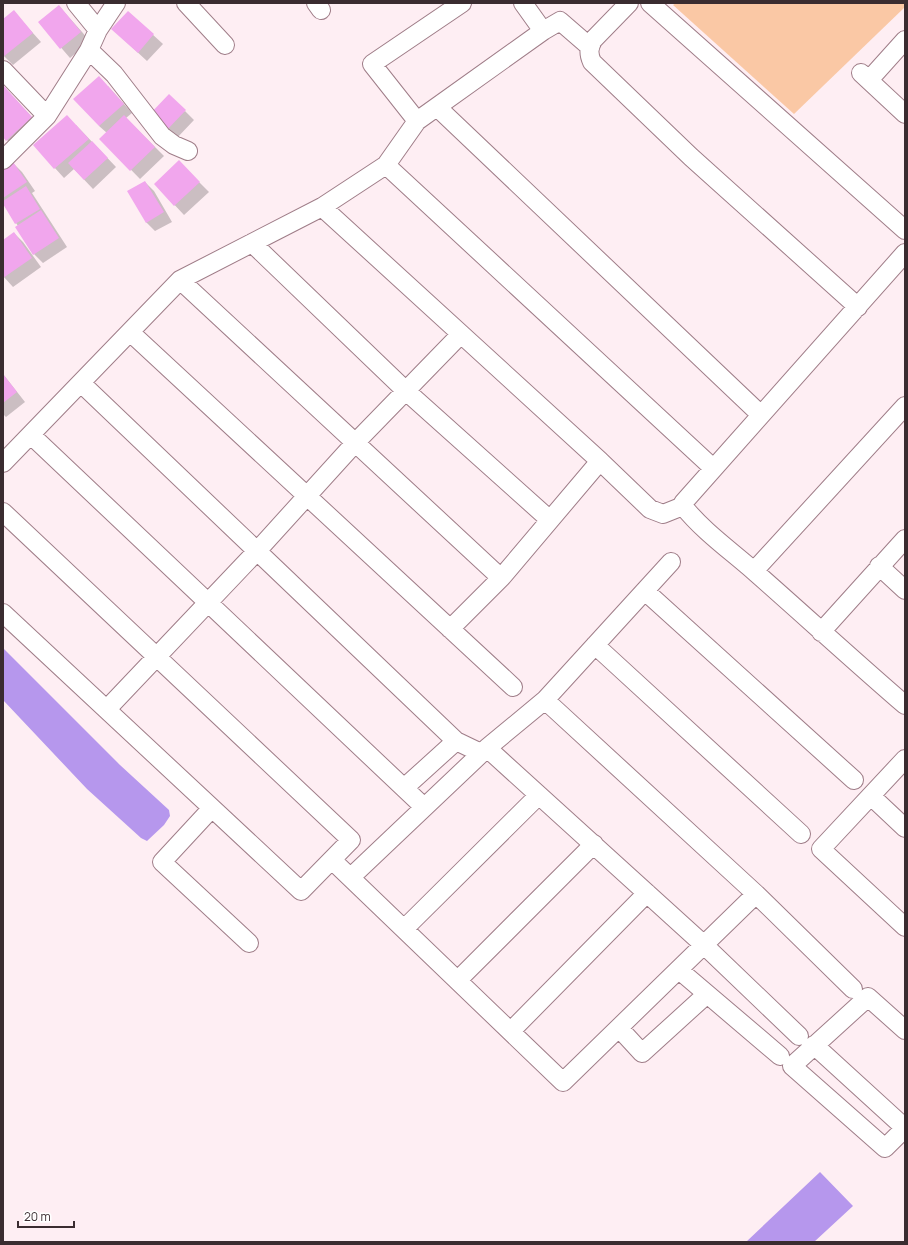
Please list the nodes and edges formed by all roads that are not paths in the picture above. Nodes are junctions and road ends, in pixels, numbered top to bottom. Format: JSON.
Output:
{"nodes":[{"id":1,"x":76,"y":3,"type":"edge"},
{"id":2,"x":116,"y":3,"type":"edge"},
{"id":3,"x":186,"y":3,"type":"edge"},
{"id":4,"x":462,"y":3,"type":"edge"},
{"id":5,"x":523,"y":3,"type":"edge"},
{"id":6,"x":629,"y":3,"type":"edge"},
{"id":7,"x":650,"y":3,"type":"edge"},
{"id":8,"x":98,"y":30,"type":"junction"},
{"id":9,"x":543,"y":31,"type":"junction"},
{"id":10,"x":905,"y":40,"type":"edge"},
{"id":11,"x":225,"y":45,"type":"dead end"},
{"id":12,"x":590,"y":47,"type":"junction"},
{"id":13,"x":89,"y":50,"type":"junction"},
{"id":14,"x":3,"y":70,"type":"edge"},
{"id":15,"x":437,"y":107,"type":"junction"},
{"id":16,"x":905,"y":114,"type":"edge"},
{"id":17,"x":47,"y":116,"type":"junction"},
{"id":18,"x":417,"y":121,"type":"junction"},
{"id":19,"x":188,"y":151,"type":"dead end"},
{"id":20,"x":3,"y":160,"type":"edge"},
{"id":21,"x":386,"y":165,"type":"junction"},
{"id":22,"x":322,"y":207,"type":"junction"},
{"id":23,"x":905,"y":230,"type":"edge"},
{"id":24,"x":252,"y":243,"type":"junction"},
{"id":25,"x":905,"y":253,"type":"edge"},
{"id":26,"x":180,"y":280,"type":"junction"},
{"id":27,"x":858,"y":307,"type":"junction"},
{"id":28,"x":130,"y":332,"type":"junction"},
{"id":29,"x":461,"y":334,"type":"junction"},
{"id":30,"x":81,"y":383,"type":"junction"},
{"id":31,"x":406,"y":391,"type":"junction"},
{"id":32,"x":905,"y":406,"type":"edge"},
{"id":33,"x":761,"y":415,"type":"junction"},
{"id":34,"x":31,"y":435,"type":"junction"},
{"id":35,"x":356,"y":444,"type":"junction"},
{"id":36,"x":600,"y":461,"type":"junction"},
{"id":37,"x":3,"y":463,"type":"edge"},
{"id":38,"x":713,"y":468,"type":"junction"},
{"id":39,"x":307,"y":496,"type":"junction"},
{"id":40,"x":683,"y":506,"type":"junction"},
{"id":41,"x":3,"y":512,"type":"edge"},
{"id":42,"x":550,"y":520,"type":"junction"},
{"id":43,"x":905,"y":539,"type":"edge"},
{"id":44,"x":257,"y":551,"type":"junction"},
{"id":45,"x":671,"y":562,"type":"dead end"},
{"id":46,"x":879,"y":566,"type":"junction"},
{"id":47,"x":754,"y":571,"type":"junction"},
{"id":48,"x":500,"y":578,"type":"junction"},
{"id":49,"x":905,"y":590,"type":"edge"},
{"id":50,"x":645,"y":591,"type":"junction"},
{"id":51,"x":208,"y":603,"type":"junction"},
{"id":52,"x":3,"y":613,"type":"edge"},
{"id":53,"x":450,"y":629,"type":"junction"},
{"id":54,"x":821,"y":632,"type":"junction"},
{"id":55,"x":596,"y":645,"type":"junction"},
{"id":56,"x":157,"y":657,"type":"junction"},
{"id":57,"x":513,"y":687,"type":"dead end"},
{"id":58,"x":545,"y":700,"type":"junction"},
{"id":59,"x":905,"y":705,"type":"edge"},
{"id":60,"x":107,"y":710,"type":"junction"},
{"id":61,"x":456,"y":740,"type":"junction"},
{"id":62,"x":484,"y":751,"type":"junction"},
{"id":63,"x":905,"y":759,"type":"edge"},
{"id":64,"x":854,"y":780,"type":"dead end"},
{"id":65,"x":404,"y":788,"type":"junction"},
{"id":66,"x":539,"y":795,"type":"junction"},
{"id":67,"x":871,"y":796,"type":"junction"},
{"id":68,"x":424,"y":807,"type":"junction"},
{"id":69,"x":212,"y":808,"type":"junction"},
{"id":70,"x":905,"y":828,"type":"edge"},
{"id":71,"x":801,"y":834,"type":"dead end"},
{"id":72,"x":594,"y":844,"type":"junction"},
{"id":73,"x":332,"y":860,"type":"junction"},
{"id":74,"x":351,"y":877,"type":"junction"},
{"id":75,"x":647,"y":893,"type":"junction"},
{"id":76,"x":756,"y":894,"type":"junction"},
{"id":77,"x":905,"y":926,"type":"edge"},
{"id":78,"x":404,"y":928,"type":"junction"},
{"id":79,"x":249,"y":943,"type":"dead end"},
{"id":80,"x":704,"y":945,"type":"junction"},
{"id":81,"x":679,"y":970,"type":"junction"},
{"id":82,"x":458,"y":980,"type":"junction"},
{"id":83,"x":853,"y":989,"type":"dead end"},
{"id":84,"x":707,"y":994,"type":"junction"},
{"id":85,"x":619,"y":1028,"type":"junction"},
{"id":86,"x":905,"y":1030,"type":"edge"},
{"id":87,"x":511,"y":1031,"type":"junction"},
{"id":88,"x":799,"y":1036,"type":"dead end"},
{"id":89,"x":814,"y":1045,"type":"junction"},
{"id":90,"x":780,"y":1056,"type":"dead end"},
{"id":91,"x":905,"y":1128,"type":"edge"}],
"edges":[{"from":1,"to":8,"type":"street"},
{"from":2,"to":8,"type":"street"},
{"from":3,"to":11,"type":"street"},
{"from":4,"to":18,"type":"street"},
{"from":5,"to":9,"type":"street"},
{"from":6,"to":12,"type":"street"},
{"from":7,"to":23,"type":"street"},
{"from":8,"to":13,"type":"street"},
{"from":9,"to":12,"type":"street"},
{"from":9,"to":15,"type":"street"},
{"from":10,"to":16,"type":"street"},
{"from":12,"to":27,"type":"street"},
{"from":13,"to":17,"type":"street"},
{"from":13,"to":19,"type":"street"},
{"from":14,"to":17,"type":"street"},
{"from":15,"to":18,"type":"street"},
{"from":15,"to":33,"type":"street"},
{"from":17,"to":20,"type":"street"},
{"from":18,"to":21,"type":"street"},
{"from":21,"to":22,"type":"street"},
{"from":21,"to":38,"type":"street"},
{"from":22,"to":24,"type":"street"},
{"from":22,"to":29,"type":"street"},
{"from":24,"to":26,"type":"street"},
{"from":24,"to":31,"type":"street"},
{"from":25,"to":27,"type":"street"},
{"from":26,"to":28,"type":"street"},
{"from":26,"to":35,"type":"street"},
{"from":27,"to":33,"type":"street"},
{"from":28,"to":30,"type":"street"},
{"from":28,"to":39,"type":"street"},
{"from":29,"to":31,"type":"street"},
{"from":29,"to":36,"type":"street"},
{"from":30,"to":34,"type":"street"},
{"from":30,"to":44,"type":"street"},
{"from":31,"to":35,"type":"street"},
{"from":31,"to":42,"type":"street"},
{"from":32,"to":47,"type":"street"},
{"from":33,"to":38,"type":"street"},
{"from":34,"to":37,"type":"street"},
{"from":34,"to":51,"type":"street"},
{"from":35,"to":39,"type":"street"},
{"from":35,"to":48,"type":"street"},
{"from":36,"to":40,"type":"street"},
{"from":36,"to":42,"type":"street"},
{"from":38,"to":40,"type":"street"},
{"from":39,"to":44,"type":"street"},
{"from":39,"to":53,"type":"street"},
{"from":40,"to":47,"type":"street"},
{"from":41,"to":56,"type":"street"},
{"from":42,"to":48,"type":"street"},
{"from":43,"to":46,"type":"street"},
{"from":44,"to":51,"type":"street"},
{"from":44,"to":61,"type":"street"},
{"from":45,"to":50,"type":"street"},
{"from":46,"to":49,"type":"street"},
{"from":46,"to":54,"type":"street"},
{"from":47,"to":54,"type":"street"},
{"from":48,"to":53,"type":"street"},
{"from":50,"to":55,"type":"street"},
{"from":50,"to":64,"type":"street"},
{"from":51,"to":56,"type":"street"},
{"from":51,"to":65,"type":"street"},
{"from":52,"to":60,"type":"street"},
{"from":53,"to":57,"type":"street"},
{"from":54,"to":59,"type":"street"},
{"from":55,"to":58,"type":"street"},
{"from":55,"to":71,"type":"street"},
{"from":56,"to":60,"type":"street"},
{"from":56,"to":73,"type":"street"},
{"from":58,"to":62,"type":"street"},
{"from":58,"to":76,"type":"street"},
{"from":60,"to":69,"type":"street"},
{"from":61,"to":62,"type":"street"},
{"from":61,"to":65,"type":"street"},
{"from":62,"to":66,"type":"street"},
{"from":62,"to":68,"type":"street"},
{"from":63,"to":67,"type":"street"},
{"from":65,"to":68,"type":"street"},
{"from":66,"to":72,"type":"street"},
{"from":66,"to":78,"type":"street"},
{"from":67,"to":70,"type":"street"},
{"from":67,"to":77,"type":"street"},
{"from":68,"to":74,"type":"street"},
{"from":69,"to":73,"type":"street"},
{"from":69,"to":79,"type":"street"},
{"from":72,"to":75,"type":"street"},
{"from":72,"to":82,"type":"street"},
{"from":73,"to":74,"type":"street"},
{"from":74,"to":78,"type":"street"},
{"from":75,"to":80,"type":"street"},
{"from":75,"to":87,"type":"street"},
{"from":76,"to":80,"type":"street"},
{"from":76,"to":83,"type":"street"},
{"from":78,"to":82,"type":"street"},
{"from":80,"to":81,"type":"street"},
{"from":80,"to":88,"type":"street"},
{"from":81,"to":84,"type":"street"},
{"from":81,"to":85,"type":"street"},
{"from":82,"to":87,"type":"street"},
{"from":84,"to":85,"type":"street"},
{"from":84,"to":90,"type":"street"},
{"from":85,"to":87,"type":"street"},
{"from":86,"to":89,"type":"street"},
{"from":89,"to":91,"type":"street"},
{"from":89,"to":91,"type":"street"}]}
